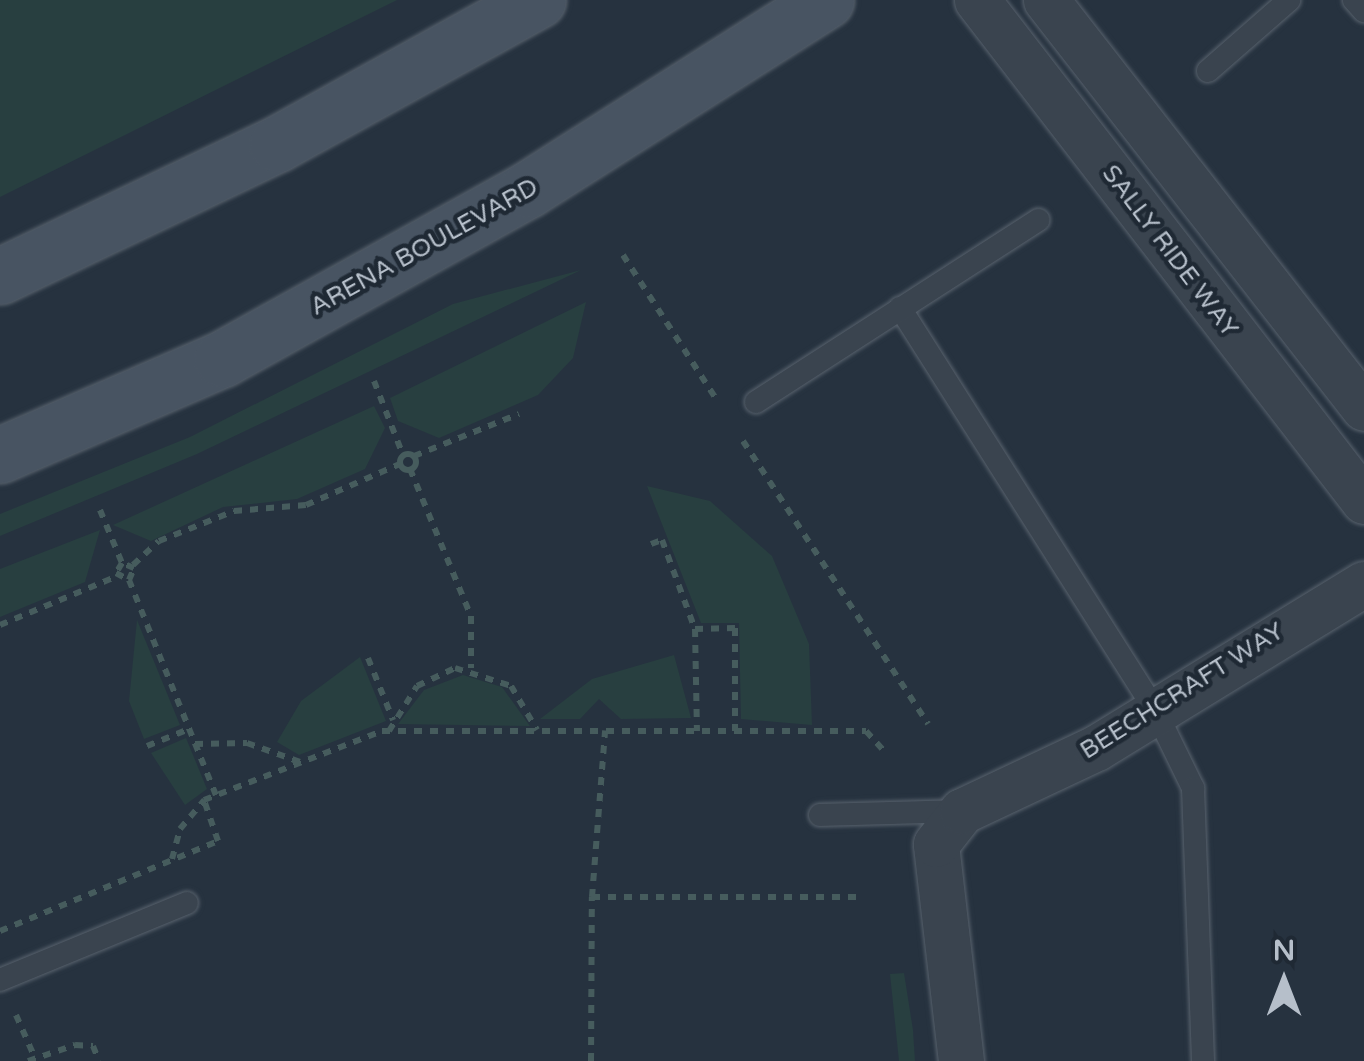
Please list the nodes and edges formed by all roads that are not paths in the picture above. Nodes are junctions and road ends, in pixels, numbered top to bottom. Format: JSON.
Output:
{"nodes":[{"id":1,"x":538,"y":0,"type":"edge"},
{"id":2,"x":826,"y":0,"type":"edge"},
{"id":3,"x":977,"y":0,"type":"edge"},
{"id":4,"x":1046,"y":0,"type":"edge"},
{"id":5,"x":1289,"y":0,"type":"edge"},
{"id":6,"x":1354,"y":0,"type":"edge"},
{"id":7,"x":1364,"y":11,"type":"edge"},
{"id":8,"x":1208,"y":71,"type":"dead end"},
{"id":9,"x":1038,"y":220,"type":"dead end"},
{"id":10,"x":0,"y":276,"type":"edge"},
{"id":11,"x":900,"y":308,"type":"junction"},
{"id":12,"x":756,"y":402,"type":"dead end"},
{"id":13,"x":1364,"y":408,"type":"edge"},
{"id":14,"x":0,"y":455,"type":"edge"},
{"id":15,"x":1364,"y":501,"type":"edge"},
{"id":16,"x":1364,"y":584,"type":"edge"},
{"id":17,"x":1155,"y":710,"type":"junction"},
{"id":18,"x":962,"y":811,"type":"junction"},
{"id":19,"x":820,"y":814,"type":"dead end"},
{"id":20,"x":187,"y":903,"type":"dead end"},
{"id":21,"x":0,"y":980,"type":"edge"},
{"id":22,"x":961,"y":1061,"type":"edge"},
{"id":23,"x":1202,"y":1061,"type":"edge"}],
"edges":[{"from":1,"to":10,"type":"main road"},
{"from":2,"to":14,"type":"main road","name":"ARENA BOULEVARD"},
{"from":3,"to":15,"type":"street","name":"SALLY RIDE WAY"},
{"from":4,"to":13,"type":"street"},
{"from":5,"to":8,"type":"lane"},
{"from":6,"to":7,"type":"lane"},
{"from":9,"to":11,"type":"lane"},
{"from":11,"to":12,"type":"lane"},
{"from":11,"to":17,"type":"lane"},
{"from":16,"to":17,"type":"street","name":"BEECHCRAFT WAY"},
{"from":17,"to":18,"type":"street","name":"BEECHCRAFT WAY"},
{"from":17,"to":23,"type":"lane"},
{"from":18,"to":19,"type":"lane"},
{"from":18,"to":22,"type":"street"},
{"from":20,"to":21,"type":"lane"}]}
